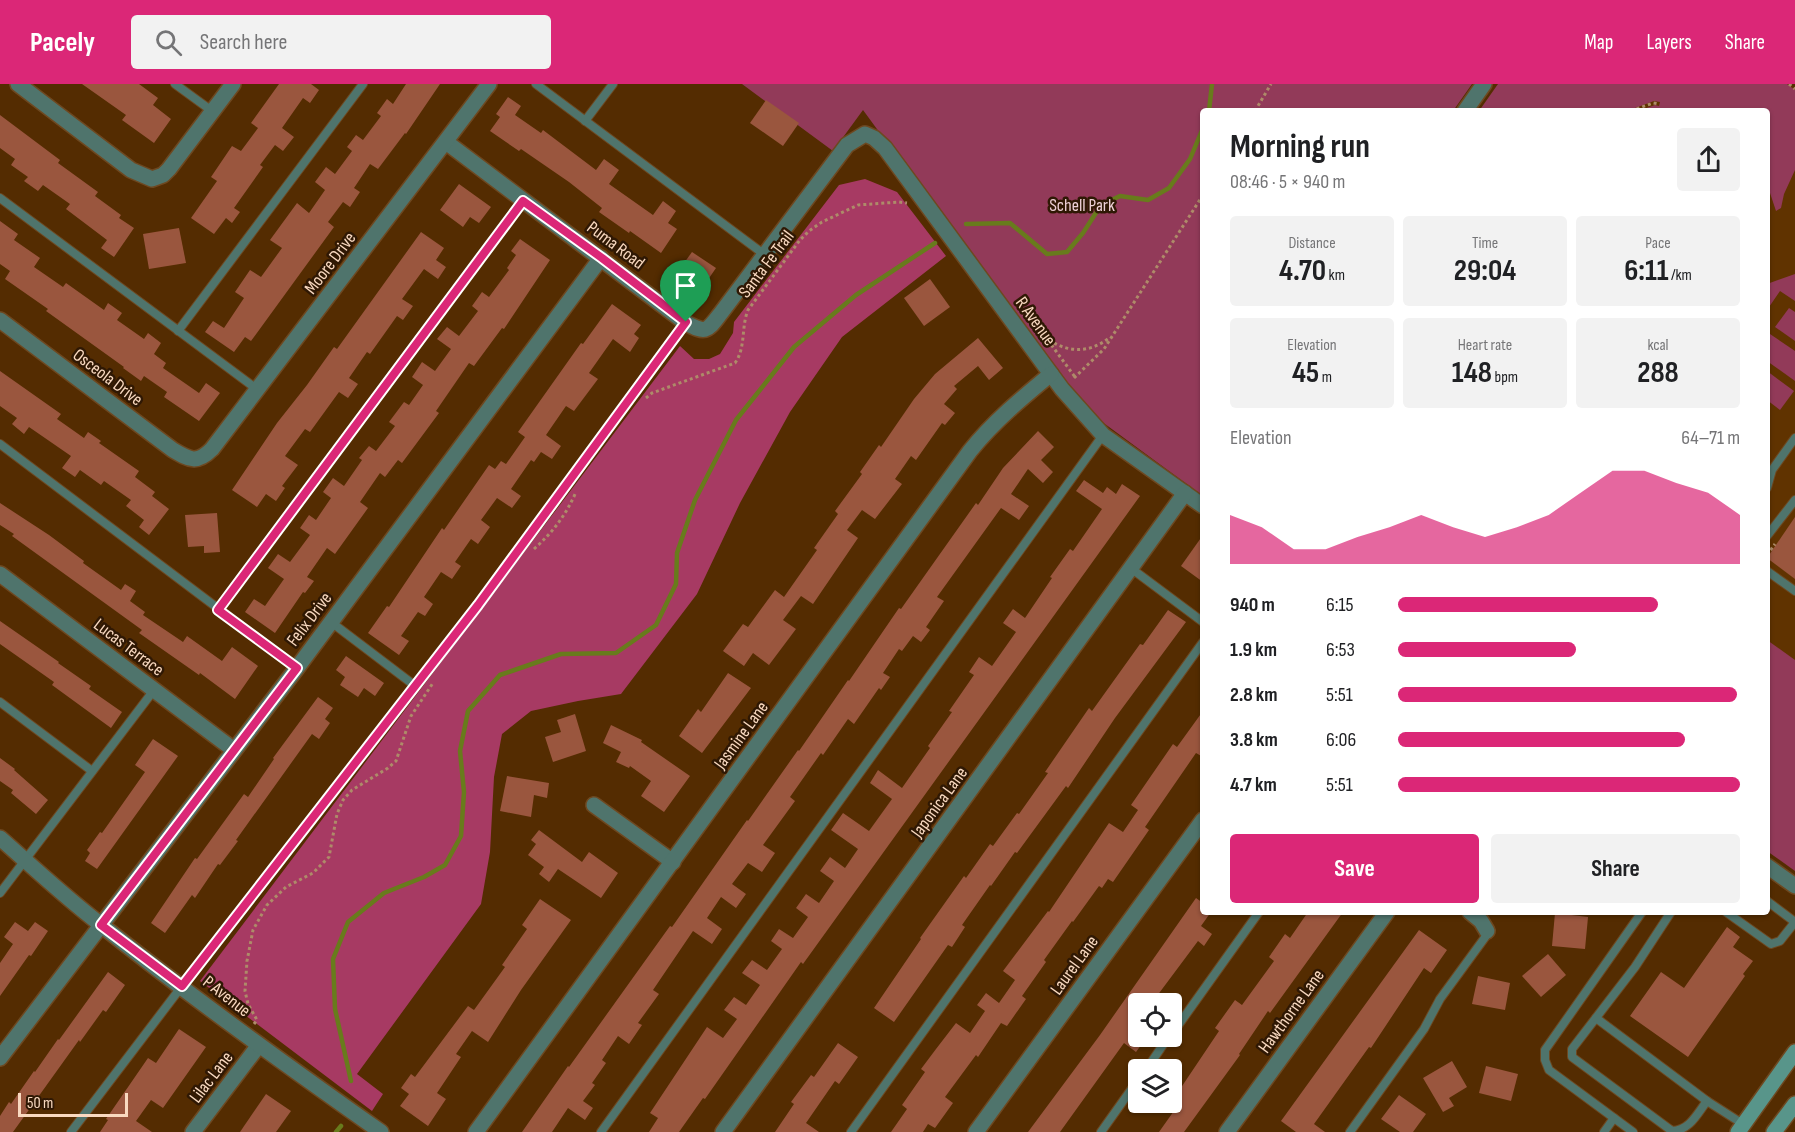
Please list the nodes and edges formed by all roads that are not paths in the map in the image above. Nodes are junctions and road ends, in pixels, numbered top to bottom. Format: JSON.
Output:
{"nodes":[{"id":1,"x":18,"y":84,"type":"edge"},
{"id":2,"x":175,"y":84,"type":"edge"},
{"id":3,"x":233,"y":84,"type":"edge"},
{"id":4,"x":363,"y":84,"type":"edge"},
{"id":5,"x":489,"y":84,"type":"edge"},
{"id":6,"x":536,"y":84,"type":"edge"},
{"id":7,"x":612,"y":84,"type":"edge"},
{"id":8,"x":1484,"y":84,"type":"edge"},
{"id":9,"x":1467,"y":108,"type":"edge"},
{"id":10,"x":212,"y":111,"type":"junction"},
{"id":11,"x":585,"y":121,"type":"junction"},
{"id":12,"x":446,"y":142,"type":"junction"},
{"id":13,"x":0,"y":198,"type":"edge"},
{"id":14,"x":523,"y":201,"type":"junction"},
{"id":15,"x":765,"y":255,"type":"junction"},
{"id":16,"x":602,"y":258,"type":"junction"},
{"id":17,"x":0,"y":320,"type":"edge"},
{"id":18,"x":686,"y":322,"type":"junction"},
{"id":19,"x":178,"y":331,"type":"junction"},
{"id":20,"x":1051,"y":374,"type":"junction"},
{"id":21,"x":258,"y":390,"type":"junction"},
{"id":22,"x":1103,"y":435,"type":"junction"},
{"id":23,"x":1795,"y":438,"type":"edge"},
{"id":24,"x":0,"y":444,"type":"edge"},
{"id":25,"x":196,"y":460,"type":"joint"},
{"id":26,"x":1770,"y":477,"type":"edge"},
{"id":27,"x":1185,"y":494,"type":"junction"},
{"id":28,"x":1795,"y":500,"type":"edge"},
{"id":29,"x":1200,"y":504,"type":"edge"},
{"id":30,"x":1770,"y":532,"type":"edge"},
{"id":31,"x":1132,"y":569,"type":"junction"},
{"id":32,"x":1770,"y":573,"type":"edge"},
{"id":33,"x":0,"y":574,"type":"edge"},
{"id":34,"x":1795,"y":591,"type":"edge"},
{"id":35,"x":218,"y":610,"type":"junction"},
{"id":36,"x":1200,"y":620,"type":"edge"},
{"id":37,"x":331,"y":622,"type":"junction"},
{"id":38,"x":1200,"y":646,"type":"edge"},
{"id":39,"x":297,"y":668,"type":"junction"},
{"id":40,"x":414,"y":685,"type":"junction"},
{"id":41,"x":154,"y":690,"type":"junction"},
{"id":42,"x":0,"y":702,"type":"edge"},
{"id":43,"x":234,"y":750,"type":"junction"},
{"id":44,"x":92,"y":771,"type":"junction"},
{"id":45,"x":594,"y":805,"type":"dead end"},
{"id":46,"x":1200,"y":824,"type":"edge"},
{"id":47,"x":0,"y":838,"type":"edge"},
{"id":48,"x":25,"y":860,"type":"junction"},
{"id":49,"x":673,"y":862,"type":"junction"},
{"id":50,"x":1770,"y":868,"type":"edge"},
{"id":51,"x":1795,"y":886,"type":"edge"},
{"id":52,"x":0,"y":893,"type":"edge"},
{"id":53,"x":1770,"y":903,"type":"edge"},
{"id":54,"x":1256,"y":915,"type":"edge"},
{"id":55,"x":1385,"y":915,"type":"edge"},
{"id":56,"x":1474,"y":915,"type":"edge"},
{"id":57,"x":1640,"y":915,"type":"edge"},
{"id":58,"x":1669,"y":915,"type":"edge"},
{"id":59,"x":1730,"y":915,"type":"edge"},
{"id":60,"x":1795,"y":922,"type":"edge"},
{"id":61,"x":101,"y":925,"type":"junction"},
{"id":62,"x":1487,"y":932,"type":"joint"},
{"id":63,"x":182,"y":986,"type":"junction"},
{"id":64,"x":1596,"y":1018,"type":"junction"},
{"id":65,"x":1182,"y":1019,"type":"edge"},
{"id":66,"x":259,"y":1045,"type":"junction"},
{"id":67,"x":1795,"y":1052,"type":"edge"},
{"id":68,"x":0,"y":1058,"type":"edge"},
{"id":69,"x":1128,"y":1094,"type":"edge"},
{"id":70,"x":1707,"y":1101,"type":"junction"},
{"id":71,"x":1795,"y":1104,"type":"edge"},
{"id":72,"x":1614,"y":1118,"type":"junction"},
{"id":73,"x":1745,"y":1129,"type":"edge"},
{"id":74,"x":71,"y":1132,"type":"edge"},
{"id":75,"x":193,"y":1132,"type":"edge"},
{"id":76,"x":381,"y":1132,"type":"edge"},
{"id":77,"x":476,"y":1132,"type":"edge"},
{"id":78,"x":601,"y":1132,"type":"edge"},
{"id":79,"x":723,"y":1132,"type":"edge"},
{"id":80,"x":851,"y":1132,"type":"edge"},
{"id":81,"x":976,"y":1132,"type":"edge"},
{"id":82,"x":1101,"y":1132,"type":"edge"},
{"id":83,"x":1227,"y":1132,"type":"edge"},
{"id":84,"x":1350,"y":1132,"type":"edge"},
{"id":85,"x":1604,"y":1132,"type":"edge"},
{"id":86,"x":1633,"y":1132,"type":"edge"},
{"id":87,"x":1774,"y":1132,"type":"edge"}],
"edges":[{"from":1,"to":10,"type":"street"},
{"from":2,"to":10,"type":"lane"},
{"from":3,"to":10,"type":"street"},
{"from":4,"to":19,"type":"lane"},
{"from":5,"to":12,"type":"street","name":"Moore Drive"},
{"from":6,"to":11,"type":"lane"},
{"from":7,"to":11,"type":"lane"},
{"from":8,"to":9,"type":"street"},
{"from":11,"to":15,"type":"lane"},
{"from":12,"to":14,"type":"street","name":"Puma Road"},
{"from":12,"to":21,"type":"street","name":"Moore Drive"},
{"from":13,"to":19,"type":"lane"},
{"from":14,"to":16,"type":"street","name":"Puma Road"},
{"from":14,"to":35,"type":"lane"},
{"from":15,"to":18,"type":"street"},
{"from":15,"to":20,"type":"street","name":"R Avenue"},
{"from":16,"to":18,"type":"street","name":"Puma Road"},
{"from":16,"to":37,"type":"street","name":"Felix Drive"},
{"from":17,"to":25,"type":"street","name":"Osceola Drive"},
{"from":18,"to":40,"type":"lane"},
{"from":19,"to":21,"type":"lane"},
{"from":20,"to":22,"type":"street","name":"R Avenue"},
{"from":20,"to":49,"type":"street","name":"Jasmine Lane"},
{"from":21,"to":25,"type":"street","name":"Moore Drive"},
{"from":22,"to":27,"type":"street","name":"R Avenue"},
{"from":22,"to":78,"type":"lane"},
{"from":23,"to":26,"type":"lane"},
{"from":24,"to":35,"type":"lane"},
{"from":27,"to":29,"type":"street","name":"R Avenue"},
{"from":27,"to":31,"type":"street","name":"Japonica Lane"},
{"from":28,"to":30,"type":"lane"},
{"from":31,"to":36,"type":"lane"},
{"from":31,"to":79,"type":"street","name":"Japonica Lane"},
{"from":32,"to":34,"type":"lane"},
{"from":33,"to":41,"type":"street","name":"Lucas Terrace"},
{"from":35,"to":39,"type":"lane"},
{"from":37,"to":39,"type":"street","name":"Felix Drive"},
{"from":37,"to":40,"type":"lane"},
{"from":38,"to":80,"type":"lane"},
{"from":39,"to":43,"type":"street","name":"Felix Drive"},
{"from":40,"to":63,"type":"lane"},
{"from":41,"to":43,"type":"street","name":"Lucas Terrace"},
{"from":41,"to":44,"type":"lane"},
{"from":42,"to":44,"type":"lane"},
{"from":43,"to":61,"type":"street","name":"Felix Drive"},
{"from":44,"to":48,"type":"lane"},
{"from":45,"to":49,"type":"street"},
{"from":46,"to":81,"type":"street","name":"Laurel Lane"},
{"from":47,"to":48,"type":"street","name":"P Avenue"},
{"from":48,"to":52,"type":"lane"},
{"from":48,"to":61,"type":"street","name":"P Avenue"},
{"from":49,"to":77,"type":"street","name":"Jasmine Lane"},
{"from":50,"to":51,"type":"street"},
{"from":53,"to":60,"type":"lane"},
{"from":54,"to":65,"type":"lane"},
{"from":55,"to":83,"type":"street","name":"Hawthorne Lane"},
{"from":56,"to":62,"type":"street"},
{"from":57,"to":72,"type":"lane"},
{"from":58,"to":64,"type":"lane"},
{"from":59,"to":60,"type":"lane"},
{"from":61,"to":63,"type":"street","name":"P Avenue"},
{"from":61,"to":68,"type":"street","name":"Felix Drive"},
{"from":62,"to":84,"type":"lane"},
{"from":63,"to":66,"type":"street","name":"P Avenue"},
{"from":63,"to":74,"type":"lane"},
{"from":64,"to":70,"type":"lane"},
{"from":64,"to":70,"type":"lane"},
{"from":66,"to":75,"type":"street","name":"Lilac Lane"},
{"from":66,"to":76,"type":"street","name":"P Avenue"},
{"from":67,"to":73,"type":"main road"},
{"from":69,"to":82,"type":"lane"},
{"from":70,"to":73,"type":"lane"},
{"from":71,"to":87,"type":"main road"},
{"from":72,"to":85,"type":"lane"},
{"from":72,"to":86,"type":"lane"}]}
